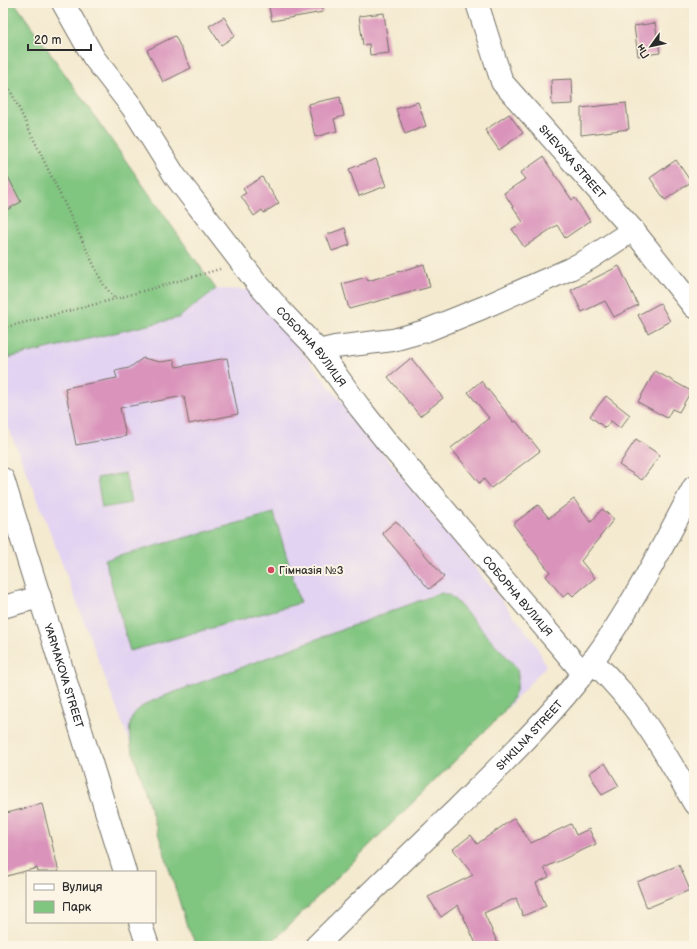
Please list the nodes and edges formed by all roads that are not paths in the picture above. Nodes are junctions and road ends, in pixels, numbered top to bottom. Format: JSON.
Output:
{"nodes":[{"id":1,"x":63,"y":3,"type":"edge"},
{"id":2,"x":477,"y":3,"type":"edge"},
{"id":3,"x":633,"y":230,"type":"junction"},
{"id":4,"x":694,"y":307,"type":"edge"},
{"id":5,"x":319,"y":351,"type":"junction"},
{"id":6,"x":3,"y":479,"type":"edge"},
{"id":7,"x":694,"y":487,"type":"edge"},
{"id":8,"x":40,"y":597,"type":"junction"},
{"id":9,"x":3,"y":607,"type":"edge"},
{"id":10,"x":588,"y":667,"type":"junction"},
{"id":11,"x":694,"y":803,"type":"edge"},
{"id":12,"x":125,"y":871,"type":"edge"},
{"id":13,"x":140,"y":923,"type":"edge"},
{"id":14,"x":148,"y":946,"type":"edge"},
{"id":15,"x":316,"y":946,"type":"edge"}],
"edges":[{"from":1,"to":5,"type":"street","name":"СОБОРНА ВУЛИЦЯ"},
{"from":2,"to":3,"type":"street","name":"SHEVSKA STREET"},
{"from":3,"to":4,"type":"street","name":"SHEVSKA STREET"},
{"from":3,"to":5,"type":"street"},
{"from":5,"to":10,"type":"street","name":"СОБОРНА ВУЛИЦЯ"},
{"from":6,"to":8,"type":"street","name":"YARMAKOVA STREET"},
{"from":7,"to":10,"type":"street","name":"SHKILNA STREET"},
{"from":8,"to":9,"type":"street"},
{"from":8,"to":12,"type":"street","name":"YARMAKOVA STREET"},
{"from":10,"to":11,"type":"street","name":"СОБОРНА ВУЛИЦЯ"},
{"from":10,"to":15,"type":"street","name":"SHKILNA STREET"},
{"from":13,"to":14,"type":"street"}]}
